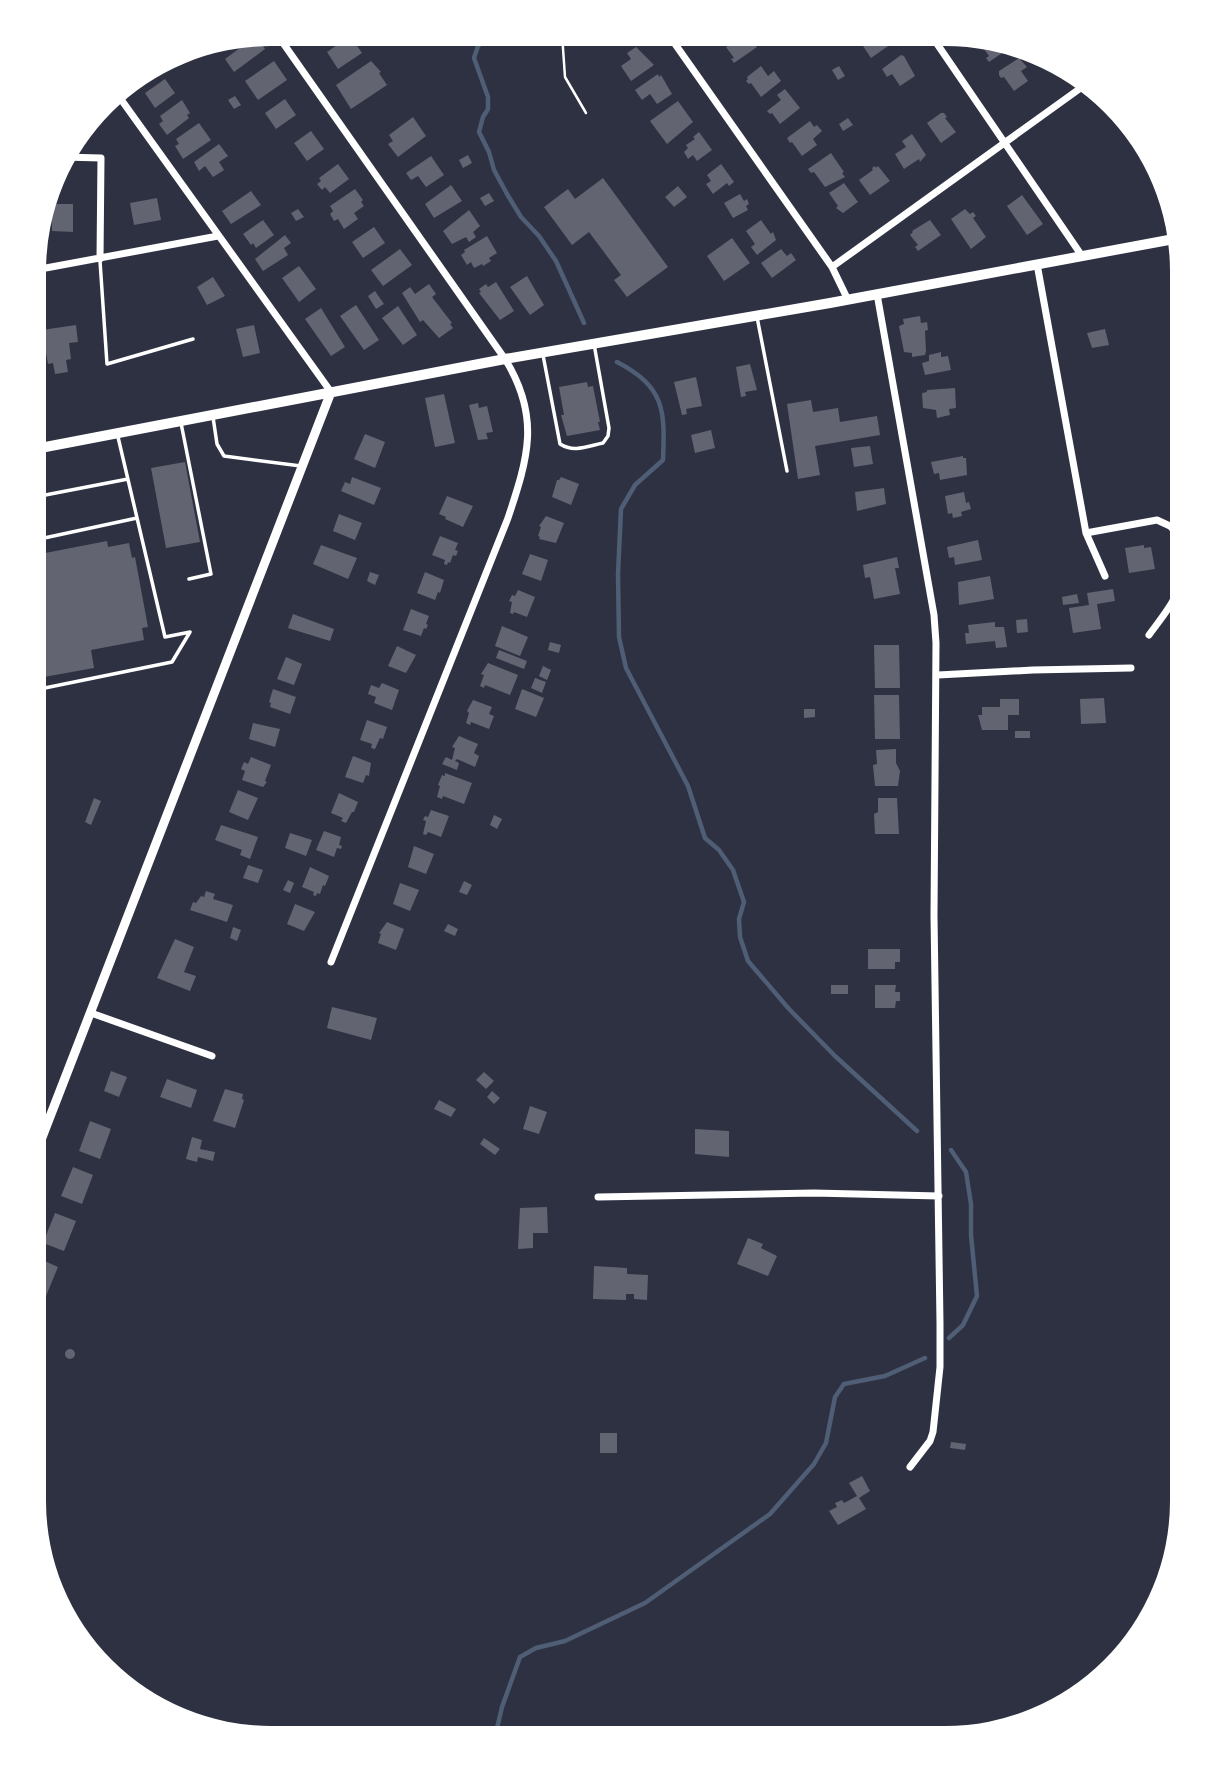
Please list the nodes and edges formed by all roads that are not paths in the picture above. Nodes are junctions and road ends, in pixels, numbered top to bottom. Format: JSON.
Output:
{"nodes":[{"id":1,"x":285,"y":46,"type":"edge"},
{"id":2,"x":675,"y":46,"type":"edge"},
{"id":3,"x":939,"y":46,"type":"edge"},
{"id":4,"x":1078,"y":90,"type":"edge"},
{"id":5,"x":122,"y":101,"type":"edge"},
{"id":6,"x":1005,"y":142,"type":"junction"},
{"id":7,"x":76,"y":157,"type":"edge"},
{"id":8,"x":219,"y":236,"type":"junction"},
{"id":9,"x":1168,"y":240,"type":"edge"},
{"id":10,"x":1082,"y":256,"type":"junction"},
{"id":11,"x":100,"y":259,"type":"junction"},
{"id":12,"x":1037,"y":264,"type":"junction"},
{"id":13,"x":832,"y":267,"type":"junction"},
{"id":14,"x":46,"y":268,"type":"edge"},
{"id":15,"x":877,"y":294,"type":"junction"},
{"id":16,"x":848,"y":300,"type":"junction"},
{"id":17,"x":757,"y":315,"type":"junction"},
{"id":18,"x":192,"y":339,"type":"dead end"},
{"id":19,"x":594,"y":344,"type":"junction"},
{"id":20,"x":542,"y":353,"type":"junction"},
{"id":21,"x":505,"y":359,"type":"junction"},
{"id":22,"x":331,"y":393,"type":"junction"},
{"id":23,"x":212,"y":415,"type":"junction"},
{"id":24,"x":180,"y":421,"type":"junction"},
{"id":25,"x":117,"y":433,"type":"junction"},
{"id":26,"x":46,"y":447,"type":"edge"},
{"id":27,"x":303,"y":466,"type":"junction"},
{"id":28,"x":787,"y":471,"type":"dead end"},
{"id":29,"x":128,"y":479,"type":"junction"},
{"id":30,"x":46,"y":495,"type":"edge"},
{"id":31,"x":137,"y":518,"type":"junction"},
{"id":32,"x":1170,"y":526,"type":"edge"},
{"id":33,"x":1087,"y":533,"type":"junction"},
{"id":34,"x":46,"y":538,"type":"edge"},
{"id":35,"x":1105,"y":576,"type":"dead end"},
{"id":36,"x":189,"y":579,"type":"dead end"},
{"id":37,"x":1170,"y":607,"type":"edge"},
{"id":38,"x":1149,"y":635,"type":"dead end"},
{"id":39,"x":1132,"y":668,"type":"dead end"},
{"id":40,"x":938,"y":675,"type":"junction"},
{"id":41,"x":46,"y":688,"type":"edge"},
{"id":42,"x":331,"y":962,"type":"dead end"},
{"id":43,"x":91,"y":1013,"type":"junction"},
{"id":44,"x":212,"y":1056,"type":"dead end"},
{"id":45,"x":46,"y":1127,"type":"edge"},
{"id":46,"x":939,"y":1196,"type":"junction"},
{"id":47,"x":598,"y":1197,"type":"dead end"},
{"id":48,"x":910,"y":1467,"type":"dead end"}],
"edges":[{"from":1,"to":21,"type":"street"},
{"from":2,"to":13,"type":"street"},
{"from":3,"to":6,"type":"street"},
{"from":4,"to":6,"type":"street"},
{"from":5,"to":8,"type":"street"},
{"from":6,"to":10,"type":"street"},
{"from":6,"to":13,"type":"street"},
{"from":7,"to":11,"type":"street"},
{"from":8,"to":11,"type":"street"},
{"from":8,"to":22,"type":"street"},
{"from":9,"to":10,"type":"main road"},
{"from":10,"to":12,"type":"main road"},
{"from":11,"to":14,"type":"street"},
{"from":11,"to":18,"type":"lane"},
{"from":12,"to":15,"type":"main road"},
{"from":12,"to":33,"type":"street"},
{"from":13,"to":16,"type":"street"},
{"from":15,"to":16,"type":"main road"},
{"from":15,"to":40,"type":"street"},
{"from":16,"to":17,"type":"main road"},
{"from":17,"to":19,"type":"main road"},
{"from":17,"to":28,"type":"lane"},
{"from":19,"to":20,"type":"main road"},
{"from":19,"to":20,"type":"lane"},
{"from":20,"to":21,"type":"main road"},
{"from":21,"to":22,"type":"main road"},
{"from":21,"to":42,"type":"street"},
{"from":22,"to":23,"type":"main road"},
{"from":22,"to":27,"type":"street"},
{"from":23,"to":24,"type":"main road"},
{"from":23,"to":27,"type":"lane"},
{"from":24,"to":25,"type":"main road"},
{"from":24,"to":36,"type":"lane"},
{"from":25,"to":26,"type":"main road"},
{"from":25,"to":29,"type":"lane"},
{"from":27,"to":43,"type":"street"},
{"from":29,"to":30,"type":"lane"},
{"from":29,"to":31,"type":"lane"},
{"from":31,"to":34,"type":"lane"},
{"from":31,"to":41,"type":"lane"},
{"from":32,"to":33,"type":"street"},
{"from":33,"to":35,"type":"street"},
{"from":37,"to":38,"type":"street"},
{"from":39,"to":40,"type":"street"},
{"from":40,"to":46,"type":"street"},
{"from":43,"to":44,"type":"street"},
{"from":43,"to":45,"type":"street"},
{"from":46,"to":47,"type":"street"},
{"from":46,"to":48,"type":"street"}]}
